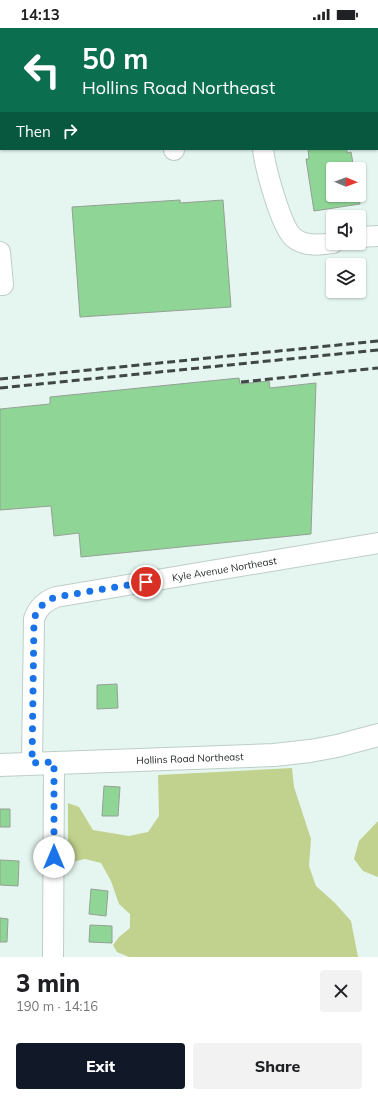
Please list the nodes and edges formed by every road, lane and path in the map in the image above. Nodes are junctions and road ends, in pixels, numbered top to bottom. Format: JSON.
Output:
{"nodes":[{"id":1,"x":263,"y":150,"type":"edge"},
{"id":2,"x":378,"y":236,"type":"edge"},
{"id":3,"x":366,"y":237,"type":"edge"},
{"id":4,"x":326,"y":245,"type":"edge"},
{"id":5,"x":0,"y":252,"type":"edge"},
{"id":6,"x":0,"y":285,"type":"edge"},
{"id":7,"x":378,"y":543,"type":"edge"},
{"id":8,"x":378,"y":735,"type":"edge"},
{"id":9,"x":54,"y":762,"type":"junction"},
{"id":10,"x":32,"y":763,"type":"junction"},
{"id":11,"x":0,"y":764,"type":"edge"},
{"id":12,"x":54,"y":957,"type":"edge"}],
"edges":[{"from":1,"to":4,"type":"street"},
{"from":2,"to":3,"type":"street"},
{"from":5,"to":6,"type":"street"},
{"from":7,"to":10,"type":"street","name":"Kyle Avenue Northeast"},
{"from":8,"to":9,"type":"main road","name":"Hollins Road Northeast"},
{"from":9,"to":10,"type":"main road","name":"Hollins Road Northeast"},
{"from":9,"to":12,"type":"street"},
{"from":10,"to":11,"type":"main road","name":"Hollins Road Northeast"}]}
